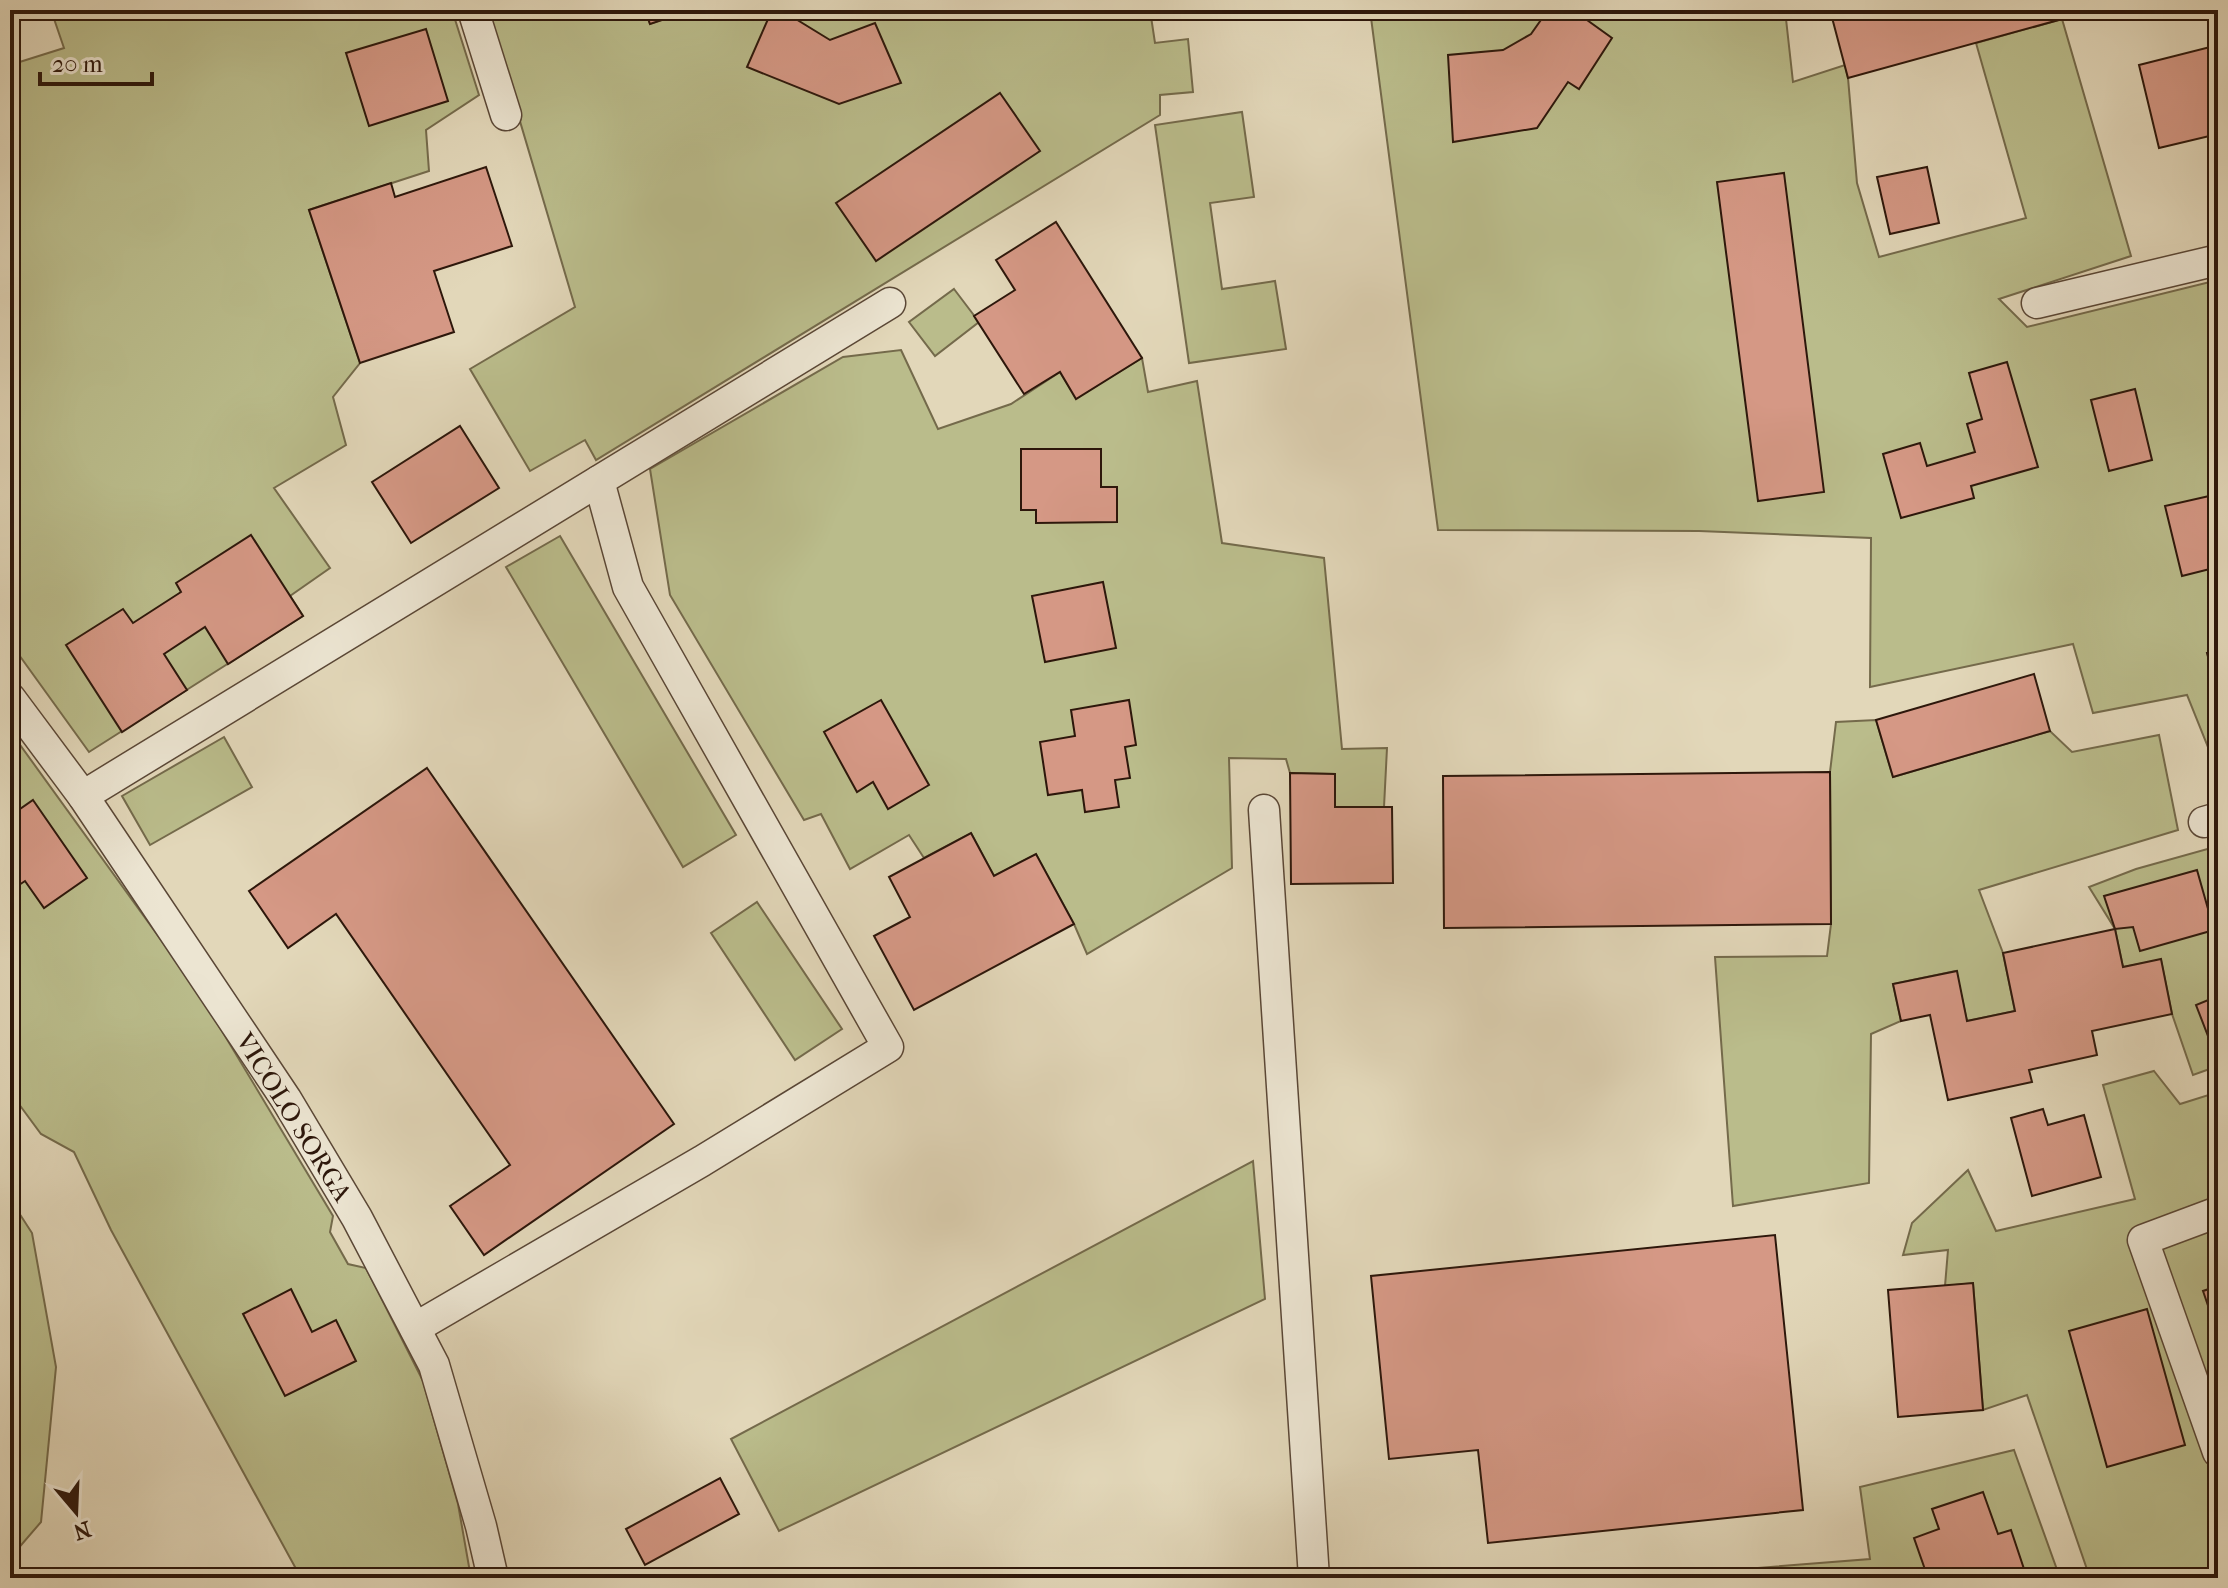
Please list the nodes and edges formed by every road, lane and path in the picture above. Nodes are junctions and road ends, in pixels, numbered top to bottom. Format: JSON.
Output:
{"nodes":[{"id":1,"x":473,"y":10,"type":"edge"},
{"id":2,"x":506,"y":115,"type":"dead end"},
{"id":3,"x":2218,"y":260,"type":"edge"},
{"id":4,"x":890,"y":303,"type":"dead end"},
{"id":5,"x":2037,"y":303,"type":"dead end"},
{"id":6,"x":599,"y":481,"type":"junction"},
{"id":7,"x":10,"y":698,"type":"edge"},
{"id":8,"x":83,"y":796,"type":"junction"},
{"id":9,"x":1264,"y":810,"type":"dead end"},
{"id":10,"x":2218,"y":1212,"type":"edge"},
{"id":11,"x":415,"y":1328,"type":"junction"},
{"id":12,"x":2218,"y":1452,"type":"edge"},
{"id":13,"x":493,"y":1578,"type":"edge"},
{"id":14,"x":1314,"y":1578,"type":"edge"}],
"edges":[{"from":1,"to":2,"type":"street"},
{"from":3,"to":5,"type":"street"},
{"from":4,"to":6,"type":"street"},
{"from":6,"to":8,"type":"street"},
{"from":6,"to":11,"type":"street"},
{"from":7,"to":8,"type":"street","name":"VICOLO SORGA"},
{"from":8,"to":11,"type":"street","name":"VICOLO SORGA"},
{"from":9,"to":14,"type":"street"},
{"from":10,"to":12,"type":"street"},
{"from":11,"to":13,"type":"street","name":"VICOLO SORGA"}]}
